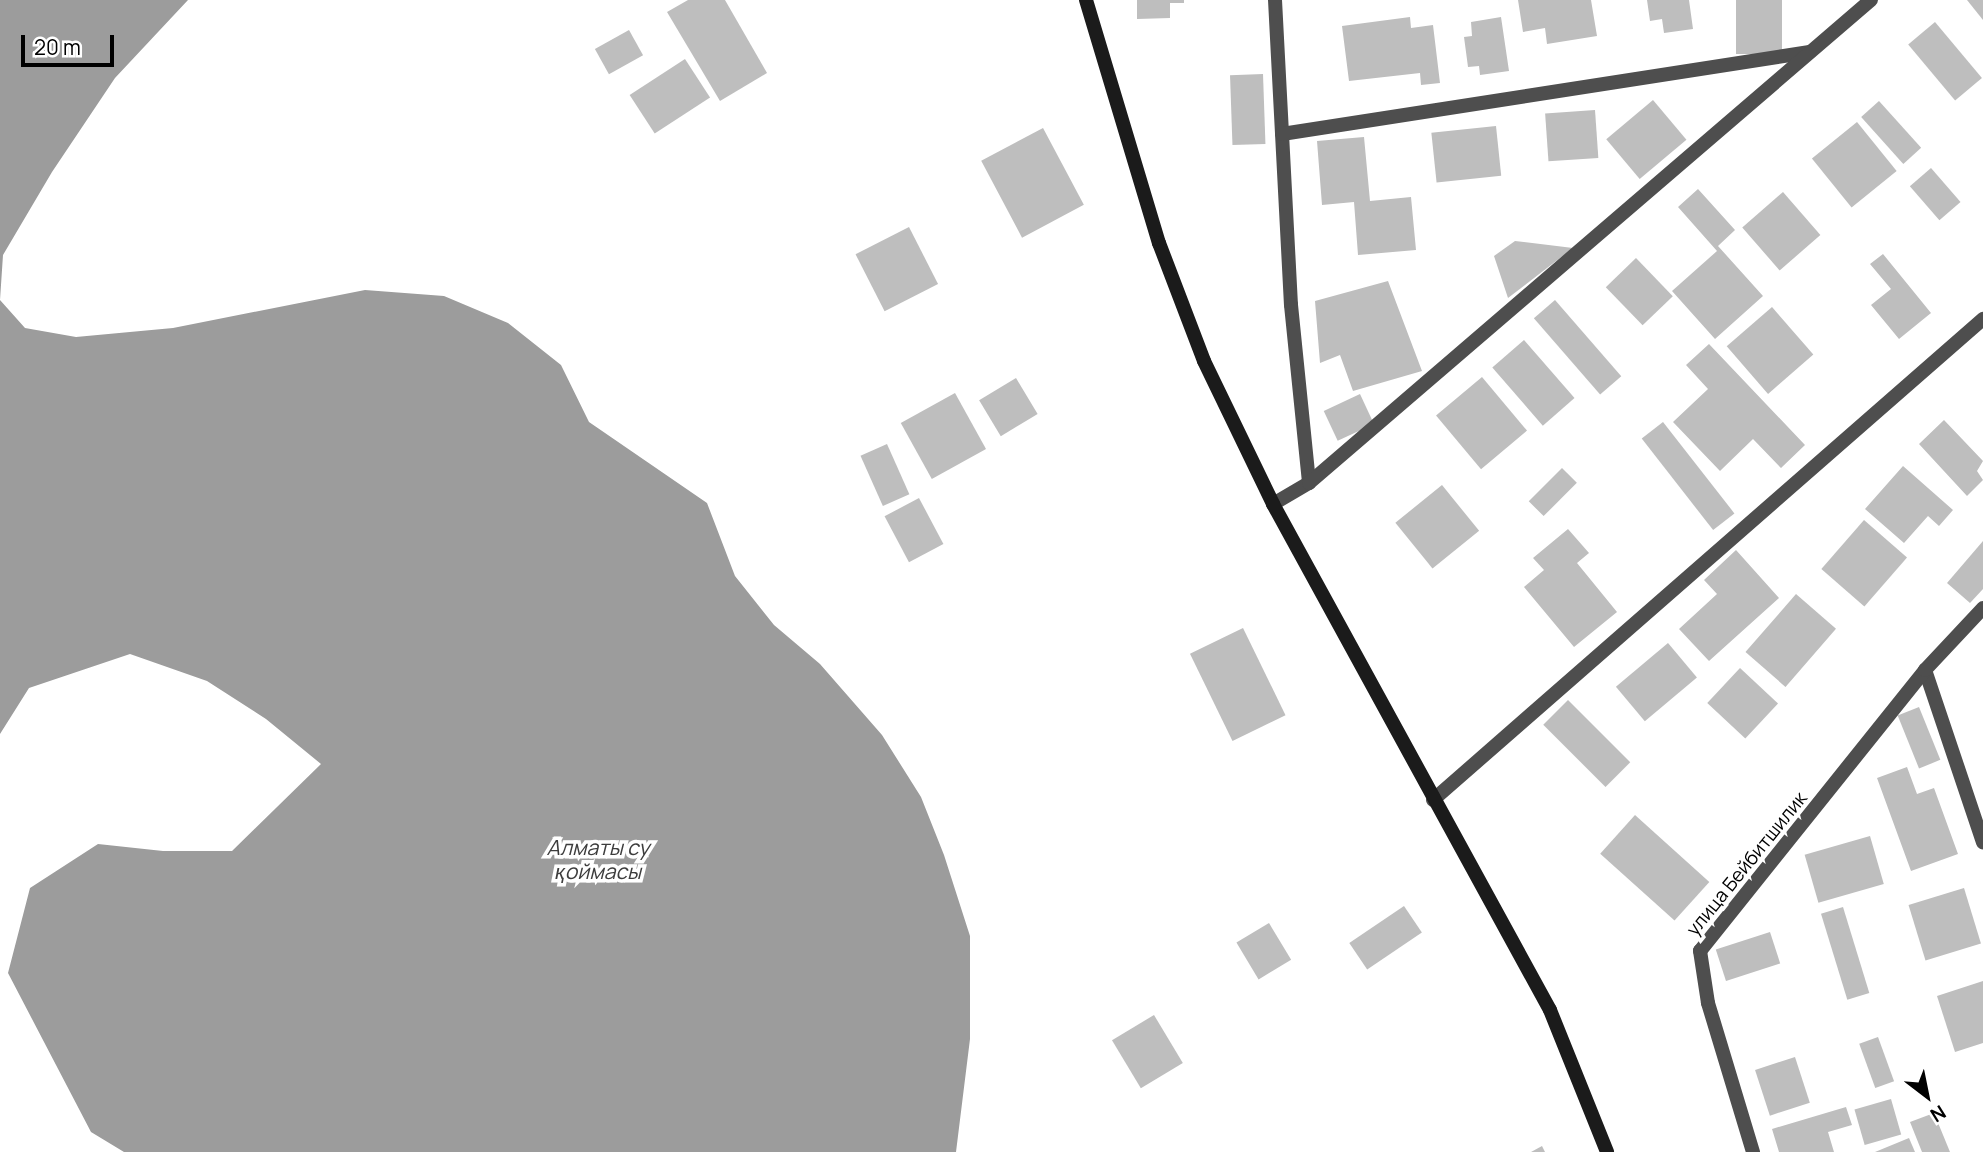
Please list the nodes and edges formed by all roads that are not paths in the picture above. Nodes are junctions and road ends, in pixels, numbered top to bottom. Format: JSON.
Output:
{"nodes":[{"id":1,"x":1086,"y":0,"type":"edge"},
{"id":2,"x":1275,"y":0,"type":"edge"},
{"id":3,"x":1871,"y":0,"type":"edge"},
{"id":4,"x":1810,"y":52,"type":"junction"},
{"id":5,"x":1282,"y":134,"type":"junction"},
{"id":6,"x":1983,"y":319,"type":"edge"},
{"id":7,"x":1309,"y":483,"type":"junction"},
{"id":8,"x":1273,"y":504,"type":"junction"},
{"id":9,"x":1983,"y":608,"type":"edge"},
{"id":10,"x":1925,"y":670,"type":"junction"},
{"id":11,"x":1433,"y":800,"type":"junction"},
{"id":12,"x":1983,"y":842,"type":"edge"},
{"id":13,"x":1607,"y":1152,"type":"edge"},
{"id":14,"x":1753,"y":1152,"type":"edge"}],
"edges":[{"from":1,"to":8,"type":"street"},
{"from":2,"to":5,"type":"street"},
{"from":3,"to":4,"type":"street"},
{"from":4,"to":5,"type":"street"},
{"from":4,"to":7,"type":"street"},
{"from":5,"to":7,"type":"street"},
{"from":6,"to":11,"type":"street"},
{"from":7,"to":8,"type":"street"},
{"from":8,"to":11,"type":"street"},
{"from":9,"to":10,"type":"street","name":"улица Бейбитшилик"},
{"from":10,"to":12,"type":"street"},
{"from":10,"to":14,"type":"street","name":"улица Бейбитшилик"},
{"from":11,"to":13,"type":"street"}]}
